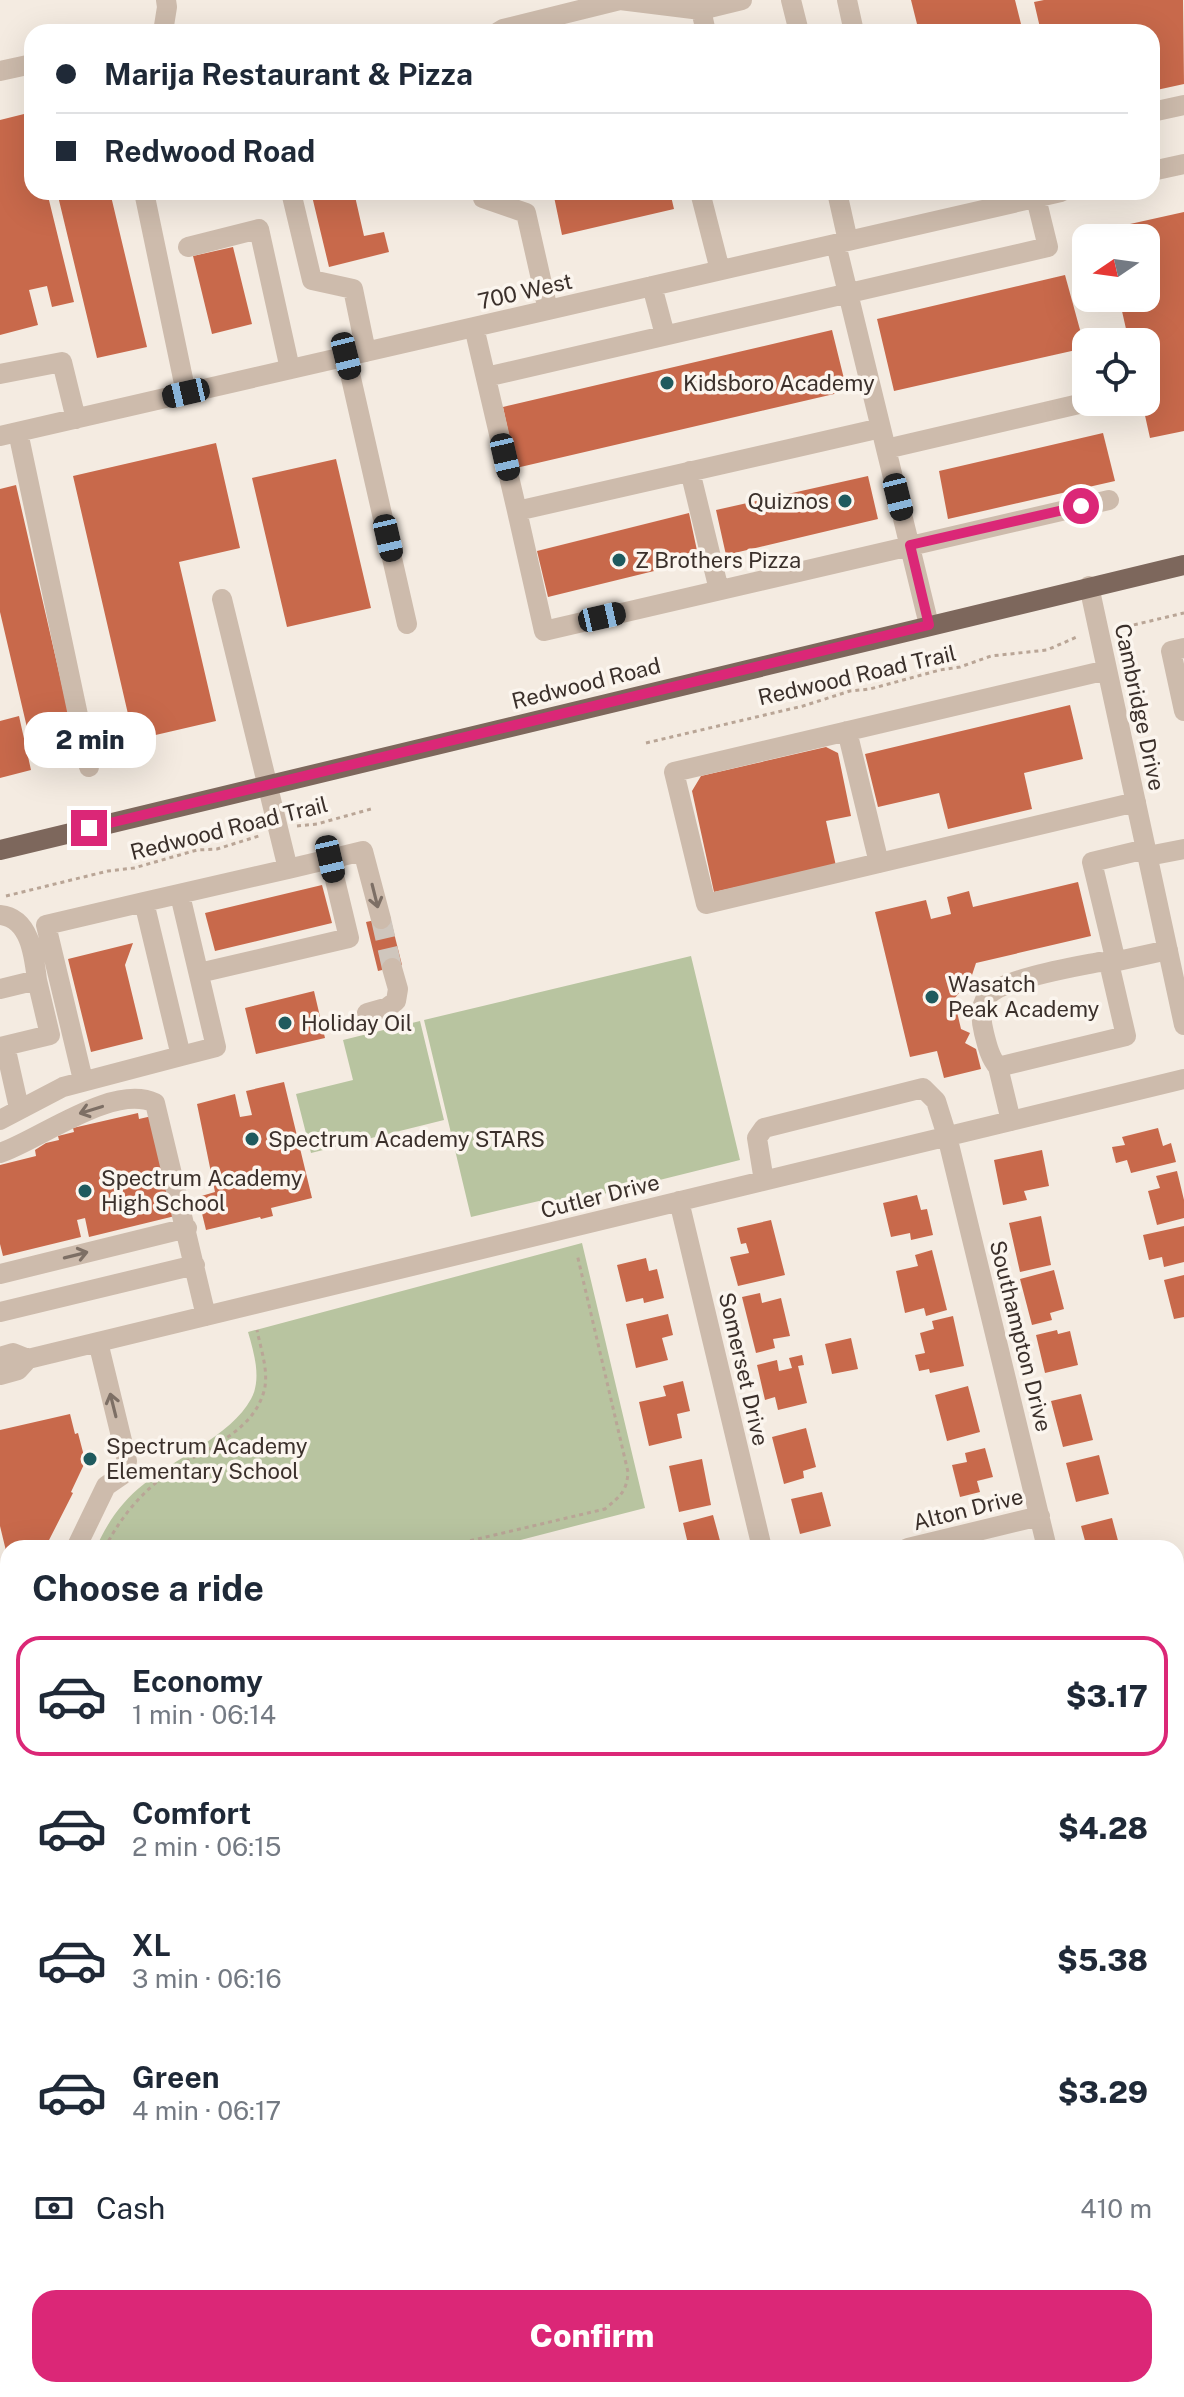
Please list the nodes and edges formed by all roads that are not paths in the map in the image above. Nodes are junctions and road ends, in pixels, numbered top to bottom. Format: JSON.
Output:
{"nodes":[{"id":1,"x":166,"y":0,"type":"edge"},
{"id":2,"x":742,"y":0,"type":"edge"},
{"id":3,"x":791,"y":0,"type":"edge"},
{"id":4,"x":847,"y":0,"type":"edge"},
{"id":5,"x":701,"y":10,"type":"junction"},
{"id":6,"x":164,"y":24,"type":"edge"},
{"id":7,"x":523,"y":24,"type":"edge"},
{"id":8,"x":704,"y":24,"type":"edge"},
{"id":9,"x":797,"y":24,"type":"edge"},
{"id":10,"x":852,"y":24,"type":"edge"},
{"id":11,"x":24,"y":66,"type":"edge"},
{"id":12,"x":0,"y":71,"type":"edge"},
{"id":13,"x":1184,"y":105,"type":"edge"},
{"id":14,"x":1160,"y":110,"type":"edge"},
{"id":15,"x":1184,"y":164,"type":"edge"},
{"id":16,"x":1160,"y":169,"type":"edge"},
{"id":17,"x":146,"y":200,"type":"edge"},
{"id":18,"x":293,"y":200,"type":"edge"},
{"id":19,"x":489,"y":200,"type":"edge"},
{"id":20,"x":702,"y":200,"type":"edge"},
{"id":21,"x":838,"y":200,"type":"edge"},
{"id":22,"x":1027,"y":200,"type":"edge"},
{"id":23,"x":1036,"y":200,"type":"edge"},
{"id":24,"x":842,"y":242,"type":"junction"},
{"id":25,"x":188,"y":247,"type":"dead end"},
{"id":26,"x":720,"y":270,"type":"junction"},
{"id":27,"x":652,"y":286,"type":"junction"},
{"id":28,"x":848,"y":292,"type":"junction"},
{"id":29,"x":548,"y":310,"type":"junction"},
{"id":30,"x":474,"y":327,"type":"junction"},
{"id":31,"x":665,"y":335,"type":"junction"},
{"id":32,"x":366,"y":352,"type":"junction"},
{"id":33,"x":346,"y":356,"type":"junction"},
{"id":34,"x":290,"y":369,"type":"junction"},
{"id":35,"x":0,"y":374,"type":"edge"},
{"id":36,"x":486,"y":377,"type":"junction"},
{"id":37,"x":186,"y":393,"type":"junction"},
{"id":38,"x":1072,"y":406,"type":"edge"},
{"id":39,"x":76,"y":419,"type":"junction"},
{"id":40,"x":881,"y":428,"type":"junction"},
{"id":41,"x":9,"y":434,"type":"edge"},
{"id":42,"x":886,"y":449,"type":"junction"},
{"id":43,"x":690,"y":471,"type":"junction"},
{"id":44,"x":1109,"y":500,"type":"dead end"},
{"id":45,"x":517,"y":511,"type":"junction"},
{"id":46,"x":910,"y":545,"type":"junction"},
{"id":47,"x":1184,"y":565,"type":"edge"},
{"id":48,"x":1089,"y":586,"type":"junction"},
{"id":49,"x":719,"y":590,"type":"junction"},
{"id":50,"x":222,"y":599,"type":"dead end"},
{"id":51,"x":407,"y":624,"type":"dead end"},
{"id":52,"x":929,"y":625,"type":"junction"},
{"id":53,"x":1184,"y":648,"type":"edge"},
{"id":54,"x":1107,"y":670,"type":"junction"},
{"id":55,"x":1184,"y":711,"type":"edge"},
{"id":56,"x":847,"y":731,"type":"junction"},
{"id":57,"x":89,"y":767,"type":"dead end"},
{"id":58,"x":268,"y":786,"type":"junction"},
{"id":59,"x":1136,"y":802,"type":"junction"},
{"id":60,"x":1184,"y":849,"type":"edge"},
{"id":61,"x":0,"y":850,"type":"edge"},
{"id":62,"x":1147,"y":853,"type":"junction"},
{"id":63,"x":330,"y":859,"type":"junction"},
{"id":64,"x":879,"y":863,"type":"junction"},
{"id":65,"x":288,"y":869,"type":"junction"},
{"id":66,"x":180,"y":895,"type":"junction"},
{"id":67,"x":144,"y":902,"type":"junction"},
{"id":68,"x":9,"y":918,"type":"edge"},
{"id":69,"x":381,"y":919,"type":"tunnel mouth"},
{"id":70,"x":46,"y":925,"type":"junction"},
{"id":71,"x":1168,"y":950,"type":"junction"},
{"id":72,"x":1113,"y":962,"type":"junction"},
{"id":73,"x":392,"y":968,"type":"tunnel mouth"},
{"id":74,"x":199,"y":973,"type":"junction"},
{"id":75,"x":37,"y":980,"type":"junction"},
{"id":76,"x":0,"y":989,"type":"edge"},
{"id":77,"x":367,"y":1013,"type":"dead end"},
{"id":78,"x":1184,"y":1025,"type":"edge"},
{"id":79,"x":71,"y":1030,"type":"junction"},
{"id":80,"x":50,"y":1035,"type":"junction"},
{"id":81,"x":2,"y":1046,"type":"edge"},
{"id":82,"x":181,"y":1056,"type":"junction"},
{"id":83,"x":998,"y":1067,"type":"junction"},
{"id":84,"x":1184,"y":1079,"type":"edge"},
{"id":85,"x":83,"y":1080,"type":"junction"},
{"id":86,"x":19,"y":1108,"type":"junction"},
{"id":87,"x":0,"y":1120,"type":"edge"},
{"id":88,"x":1011,"y":1121,"type":"junction"},
{"id":89,"x":947,"y":1136,"type":"junction"},
{"id":90,"x":0,"y":1153,"type":"edge"},
{"id":91,"x":764,"y":1181,"type":"junction"},
{"id":92,"x":679,"y":1201,"type":"junction"},
{"id":93,"x":187,"y":1228,"type":"junction"},
{"id":94,"x":195,"y":1265,"type":"junction"},
{"id":95,"x":0,"y":1274,"type":"edge"},
{"id":96,"x":0,"y":1312,"type":"edge"},
{"id":97,"x":206,"y":1316,"type":"junction"},
{"id":98,"x":98,"y":1342,"type":"junction"},
{"id":99,"x":0,"y":1357,"type":"edge"},
{"id":100,"x":28,"y":1359,"type":"junction"},
{"id":101,"x":0,"y":1375,"type":"edge"},
{"id":102,"x":1040,"y":1516,"type":"junction"},
{"id":103,"x":80,"y":1540,"type":"edge"},
{"id":104,"x":760,"y":1540,"type":"edge"},
{"id":105,"x":941,"y":1540,"type":"edge"},
{"id":106,"x":1045,"y":1540,"type":"edge"}],
"edges":[{"from":1,"to":6,"type":"street"},
{"from":2,"to":5,"type":"street"},
{"from":3,"to":9,"type":"street"},
{"from":4,"to":10,"type":"street"},
{"from":5,"to":7,"type":"street"},
{"from":5,"to":8,"type":"street"},
{"from":11,"to":12,"type":"street"},
{"from":13,"to":14,"type":"street"},
{"from":15,"to":16,"type":"street"},
{"from":17,"to":37,"type":"street"},
{"from":18,"to":32,"type":"street"},
{"from":19,"to":29,"type":"street"},
{"from":20,"to":26,"type":"street"},
{"from":21,"to":24,"type":"street"},
{"from":22,"to":24,"type":"street","name":"700 West"},
{"from":23,"to":28,"type":"street"},
{"from":24,"to":26,"type":"street","name":"700 West"},
{"from":24,"to":28,"type":"street"},
{"from":25,"to":34,"type":"street"},
{"from":26,"to":27,"type":"street","name":"700 West"},
{"from":27,"to":29,"type":"street","name":"700 West"},
{"from":27,"to":31,"type":"street"},
{"from":28,"to":31,"type":"street"},
{"from":28,"to":40,"type":"street"},
{"from":29,"to":30,"type":"street","name":"700 West"},
{"from":30,"to":32,"type":"street","name":"700 West"},
{"from":30,"to":36,"type":"street"},
{"from":31,"to":36,"type":"street"},
{"from":32,"to":33,"type":"street","name":"700 West"},
{"from":33,"to":34,"type":"street","name":"700 West"},
{"from":33,"to":51,"type":"street"},
{"from":34,"to":37,"type":"street","name":"700 West"},
{"from":35,"to":39,"type":"street"},
{"from":36,"to":45,"type":"street"},
{"from":37,"to":39,"type":"street","name":"700 West"},
{"from":38,"to":42,"type":"street"},
{"from":39,"to":41,"type":"street","name":"700 West"},
{"from":40,"to":42,"type":"street"},
{"from":40,"to":43,"type":"street"},
{"from":41,"to":57,"type":"street"},
{"from":42,"to":46,"type":"street"},
{"from":43,"to":45,"type":"street"},
{"from":43,"to":49,"type":"street"},
{"from":44,"to":46,"type":"street"},
{"from":45,"to":49,"type":"street"},
{"from":46,"to":49,"type":"street"},
{"from":46,"to":52,"type":"street"},
{"from":47,"to":48,"type":"main road","name":"Redwood Road"},
{"from":48,"to":52,"type":"main road","name":"Redwood Road"},
{"from":48,"to":54,"type":"street","name":"Cambridge Drive"},
{"from":50,"to":58,"type":"street"},
{"from":52,"to":58,"type":"main road","name":"Redwood Road"},
{"from":53,"to":55,"type":"street"},
{"from":54,"to":56,"type":"street"},
{"from":54,"to":59,"type":"street","name":"Cambridge Drive"},
{"from":56,"to":64,"type":"street"},
{"from":56,"to":64,"type":"street"},
{"from":58,"to":61,"type":"main road","name":"Redwood Road"},
{"from":58,"to":65,"type":"street"},
{"from":59,"to":62,"type":"street","name":"Cambridge Drive"},
{"from":59,"to":64,"type":"street"},
{"from":60,"to":62,"type":"street"},
{"from":62,"to":71,"type":"street","name":"Cambridge Drive"},
{"from":62,"to":72,"type":"street"},
{"from":63,"to":65,"type":"street"},
{"from":63,"to":69,"type":"street","one_way":true},
{"from":63,"to":74,"type":"street"},
{"from":65,"to":66,"type":"street"},
{"from":66,"to":67,"type":"street"},
{"from":66,"to":74,"type":"street"},
{"from":67,"to":70,"type":"street"},
{"from":67,"to":82,"type":"street"},
{"from":68,"to":70,"type":"street"},
{"from":68,"to":75,"type":"street"},
{"from":70,"to":79,"type":"street"},
{"from":71,"to":72,"type":"street"},
{"from":71,"to":78,"type":"street","name":"Cambridge Drive"},
{"from":72,"to":83,"type":"street"},
{"from":72,"to":83,"type":"street"},
{"from":73,"to":77,"type":"street"},
{"from":74,"to":82,"type":"street"},
{"from":75,"to":76,"type":"street"},
{"from":75,"to":80,"type":"street"},
{"from":79,"to":80,"type":"street"},
{"from":79,"to":85,"type":"street"},
{"from":80,"to":81,"type":"street"},
{"from":81,"to":86,"type":"street"},
{"from":82,"to":85,"type":"street"},
{"from":83,"to":88,"type":"street"},
{"from":84,"to":88,"type":"street","name":"Cutler Drive"},
{"from":85,"to":86,"type":"street"},
{"from":86,"to":87,"type":"street"},
{"from":88,"to":89,"type":"street","name":"Cutler Drive"},
{"from":89,"to":91,"type":"street","name":"Cutler Drive"},
{"from":89,"to":91,"type":"street","name":"Southampton Drive"},
{"from":89,"to":102,"type":"street","name":"Southampton Drive"},
{"from":93,"to":90,"type":"street","one_way":true},
{"from":91,"to":92,"type":"street","name":"Cutler Drive"},
{"from":92,"to":97,"type":"street","name":"Cutler Drive"},
{"from":92,"to":104,"type":"street","name":"Somerset Drive"},
{"from":93,"to":94,"type":"street"},
{"from":95,"to":93,"type":"street","one_way":true},
{"from":94,"to":96,"type":"street"},
{"from":94,"to":97,"type":"street"},
{"from":97,"to":98,"type":"street","name":"Cutler Drive"},
{"from":98,"to":100,"type":"street","name":"Cutler Drive"},
{"from":103,"to":98,"type":"street","one_way":true},
{"from":99,"to":100,"type":"street","name":"Cutler Drive"},
{"from":100,"to":101,"type":"street","name":"Cutler Drive"},
{"from":102,"to":105,"type":"street","name":"Alton Drive"},
{"from":102,"to":106,"type":"street","name":"Southampton Drive"}]}
